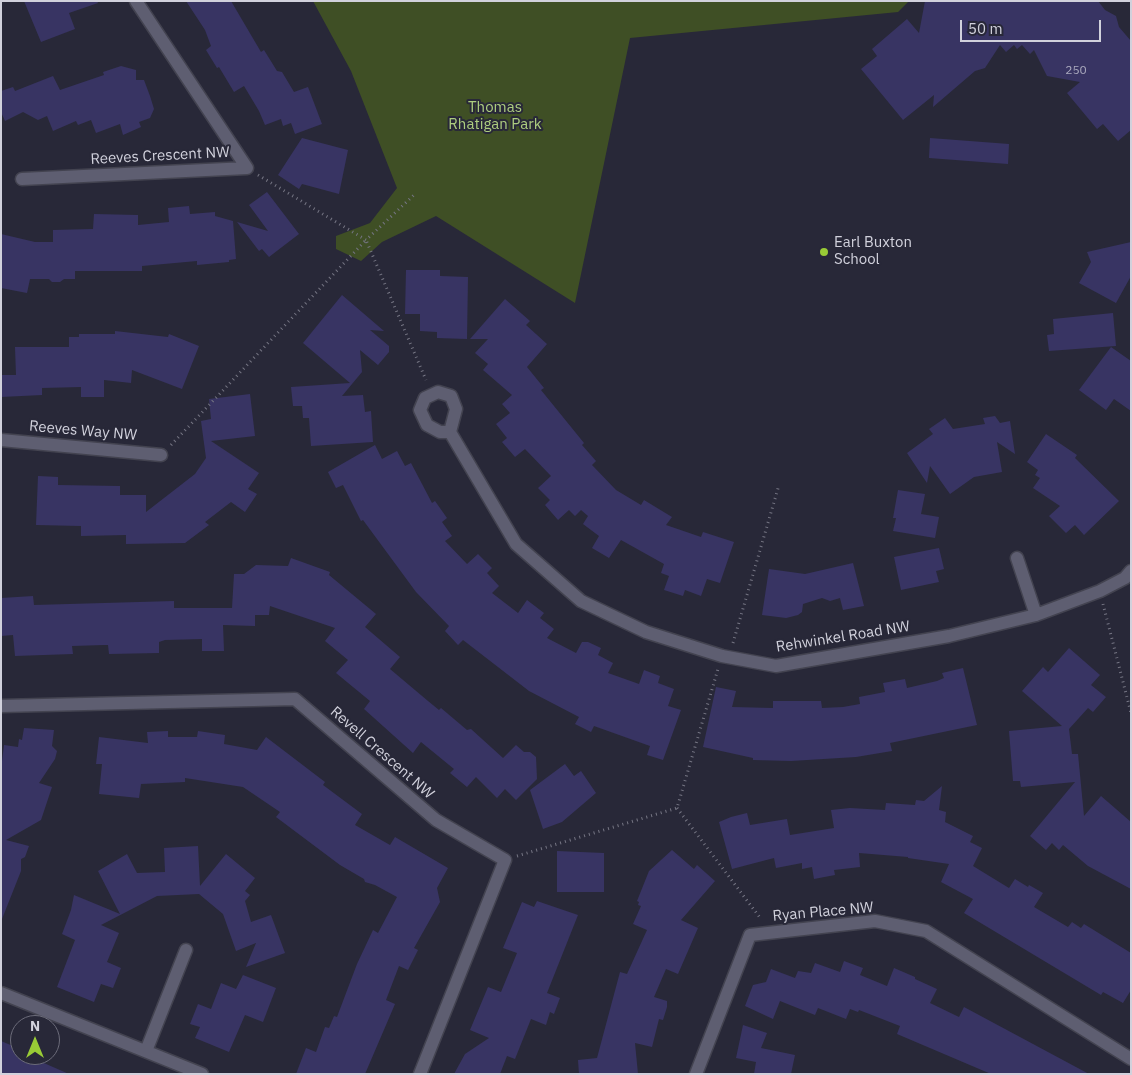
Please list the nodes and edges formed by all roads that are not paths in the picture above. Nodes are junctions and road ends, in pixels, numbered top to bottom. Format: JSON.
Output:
{"nodes":[{"id":1,"x":136,"y":1,"type":"edge"},
{"id":2,"x":22,"y":178,"type":"dead end"},
{"id":3,"x":450,"y":432,"type":"junction"},
{"id":4,"x":1,"y":440,"type":"edge"},
{"id":5,"x":162,"y":454,"type":"road end"},
{"id":6,"x":1017,"y":558,"type":"dead end"},
{"id":7,"x":1131,"y":571,"type":"edge"},
{"id":8,"x":1036,"y":614,"type":"junction"},
{"id":9,"x":1,"y":706,"type":"edge"},
{"id":10,"x":186,"y":950,"type":"dead end"},
{"id":11,"x":1,"y":994,"type":"edge"},
{"id":12,"x":146,"y":1051,"type":"junction"},
{"id":13,"x":1131,"y":1060,"type":"edge"},
{"id":14,"x":202,"y":1074,"type":"edge"},
{"id":15,"x":420,"y":1074,"type":"edge"},
{"id":16,"x":696,"y":1074,"type":"edge"}],
"edges":[{"from":1,"to":2,"type":"street","name":"Reeves Crescent NW"},
{"from":3,"to":3,"type":"street"},
{"from":3,"to":8,"type":"street","name":"Rehwinkel Road NW"},
{"from":4,"to":5,"type":"street","name":"Reeves Way NW"},
{"from":6,"to":8,"type":"street"},
{"from":7,"to":8,"type":"street","name":"Rehwinkel Road NW"},
{"from":9,"to":15,"type":"street","name":"Revell Crescent NW"},
{"from":10,"to":12,"type":"street"},
{"from":11,"to":12,"type":"street"},
{"from":12,"to":14,"type":"street"},
{"from":13,"to":16,"type":"street","name":"Ryan Place NW"}]}
